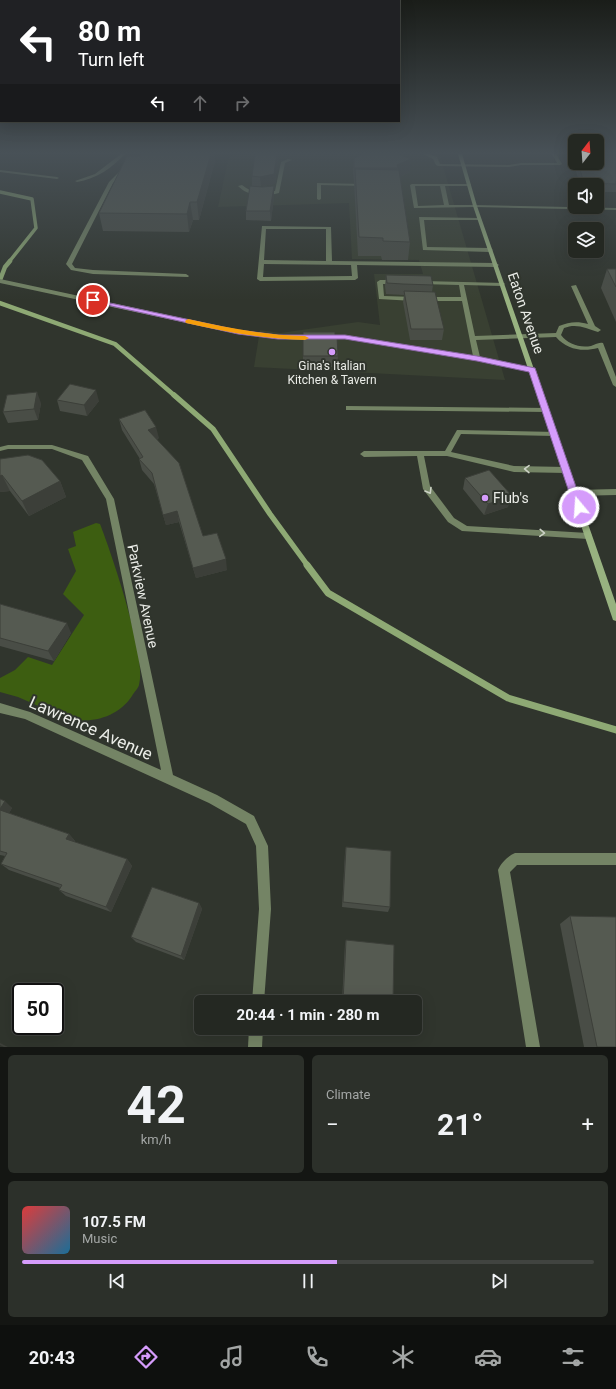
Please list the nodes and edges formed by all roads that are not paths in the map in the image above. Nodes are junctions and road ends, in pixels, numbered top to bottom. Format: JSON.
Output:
{"nodes":[{"id":1,"x":101,"y":203,"type":"edge"},
{"id":2,"x":415,"y":203,"type":"edge"},
{"id":3,"x":446,"y":203,"type":"edge"},
{"id":4,"x":474,"y":203,"type":"edge"},
{"id":5,"x":475,"y":206,"type":"junction"},
{"id":6,"x":447,"y":207,"type":"junction"},
{"id":7,"x":616,"y":209,"type":"edge"},
{"id":8,"x":480,"y":219,"type":"junction"},
{"id":9,"x":490,"y":250,"type":"junction"},
{"id":10,"x":262,"y":262,"type":"junction"},
{"id":11,"x":329,"y":263,"type":"junction"},
{"id":12,"x":354,"y":263,"type":"junction"},
{"id":13,"x":496,"y":265,"type":"junction"},
{"id":14,"x":186,"y":276,"type":"dead end"},
{"id":15,"x":0,"y":282,"type":"edge"},
{"id":16,"x":460,"y":283,"type":"junction"},
{"id":17,"x":502,"y":284,"type":"junction"},
{"id":18,"x":402,"y":285,"type":"edge"},
{"id":19,"x":418,"y":285,"type":"edge"},
{"id":20,"x":574,"y":286,"type":"dead end"},
{"id":21,"x":464,"y":299,"type":"junction"},
{"id":22,"x":558,"y":334,"type":"junction"},
{"id":23,"x":521,"y":336,"type":"junction"},
{"id":24,"x":472,"y":338,"type":"junction"},
{"id":25,"x":477,"y":358,"type":"junction"},
{"id":26,"x":532,"y":370,"type":"junction"},
{"id":27,"x":616,"y":385,"type":"edge"},
{"id":28,"x":348,"y":408,"type":"dead end"},
{"id":29,"x":546,"y":410,"type":"junction"},
{"id":30,"x":554,"y":434,"type":"junction"},
{"id":31,"x":0,"y":449,"type":"edge"},
{"id":32,"x":447,"y":453,"type":"junction"},
{"id":33,"x":364,"y":454,"type":"dead end"},
{"id":34,"x":420,"y":454,"type":"junction"},
{"id":35,"x":566,"y":470,"type":"junction"},
{"id":36,"x":616,"y":492,"type":"edge"},
{"id":37,"x":574,"y":493,"type":"junction"},
{"id":38,"x":588,"y":536,"type":"junction"},
{"id":39,"x":616,"y":618,"type":"edge"},
{"id":40,"x":0,"y":708,"type":"edge"},
{"id":41,"x":168,"y":779,"type":"junction"},
{"id":42,"x":616,"y":859,"type":"edge"},
{"id":43,"x":259,"y":995,"type":"edge"},
{"id":44,"x":255,"y":1035,"type":"edge"},
{"id":45,"x":254,"y":1047,"type":"edge"},
{"id":46,"x":533,"y":1047,"type":"edge"}],
"edges":[{"from":1,"to":14,"type":"street"},
{"from":2,"to":6,"type":"street"},
{"from":3,"to":6,"type":"street"},
{"from":4,"to":5,"type":"main road","name":"Eaton Avenue"},
{"from":5,"to":6,"type":"street"},
{"from":5,"to":7,"type":"street"},
{"from":5,"to":8,"type":"main road","name":"Eaton Avenue"},
{"from":8,"to":9,"type":"main road","name":"Eaton Avenue"},
{"from":8,"to":9,"type":"street"},
{"from":9,"to":13,"type":"main road","name":"Eaton Avenue"},
{"from":10,"to":11,"type":"street"},
{"from":10,"to":11,"type":"street"},
{"from":10,"to":12,"type":"street"},
{"from":11,"to":12,"type":"street"},
{"from":12,"to":13,"type":"street"},
{"from":13,"to":17,"type":"main road","name":"Eaton Avenue"},
{"from":15,"to":25,"type":"street"},
{"from":16,"to":17,"type":"street"},
{"from":16,"to":19,"type":"street"},
{"from":16,"to":21,"type":"street"},
{"from":17,"to":23,"type":"main road","name":"Eaton Avenue"},
{"from":18,"to":21,"type":"street"},
{"from":20,"to":22,"type":"street"},
{"from":21,"to":24,"type":"street"},
{"from":22,"to":23,"type":"street"},
{"from":22,"to":27,"type":"street"},
{"from":23,"to":24,"type":"street"},
{"from":23,"to":26,"type":"main road","name":"Eaton Avenue"},
{"from":24,"to":25,"type":"street"},
{"from":25,"to":26,"type":"street"},
{"from":26,"to":29,"type":"main road","name":"Eaton Avenue"},
{"from":28,"to":29,"type":"street"},
{"from":29,"to":30,"type":"main road","name":"Eaton Avenue"},
{"from":30,"to":32,"type":"street"},
{"from":30,"to":35,"type":"main road","name":"Eaton Avenue"},
{"from":31,"to":41,"type":"street","name":"Parkview Avenue"},
{"from":32,"to":34,"type":"street"},
{"from":35,"to":32,"type":"street","one_way":true},
{"from":33,"to":34,"type":"street"},
{"from":34,"to":38,"type":"street","one_way":true},
{"from":35,"to":37,"type":"main road","name":"Eaton Avenue"},
{"from":36,"to":37,"type":"street"},
{"from":37,"to":38,"type":"main road","name":"Eaton Avenue"},
{"from":38,"to":39,"type":"main road","name":"Eaton Avenue"},
{"from":40,"to":41,"type":"street","name":"Lawrence Avenue"},
{"from":41,"to":43,"type":"street","name":"Lawrence Avenue"},
{"from":42,"to":46,"type":"street"},
{"from":44,"to":45,"type":"street"}]}
